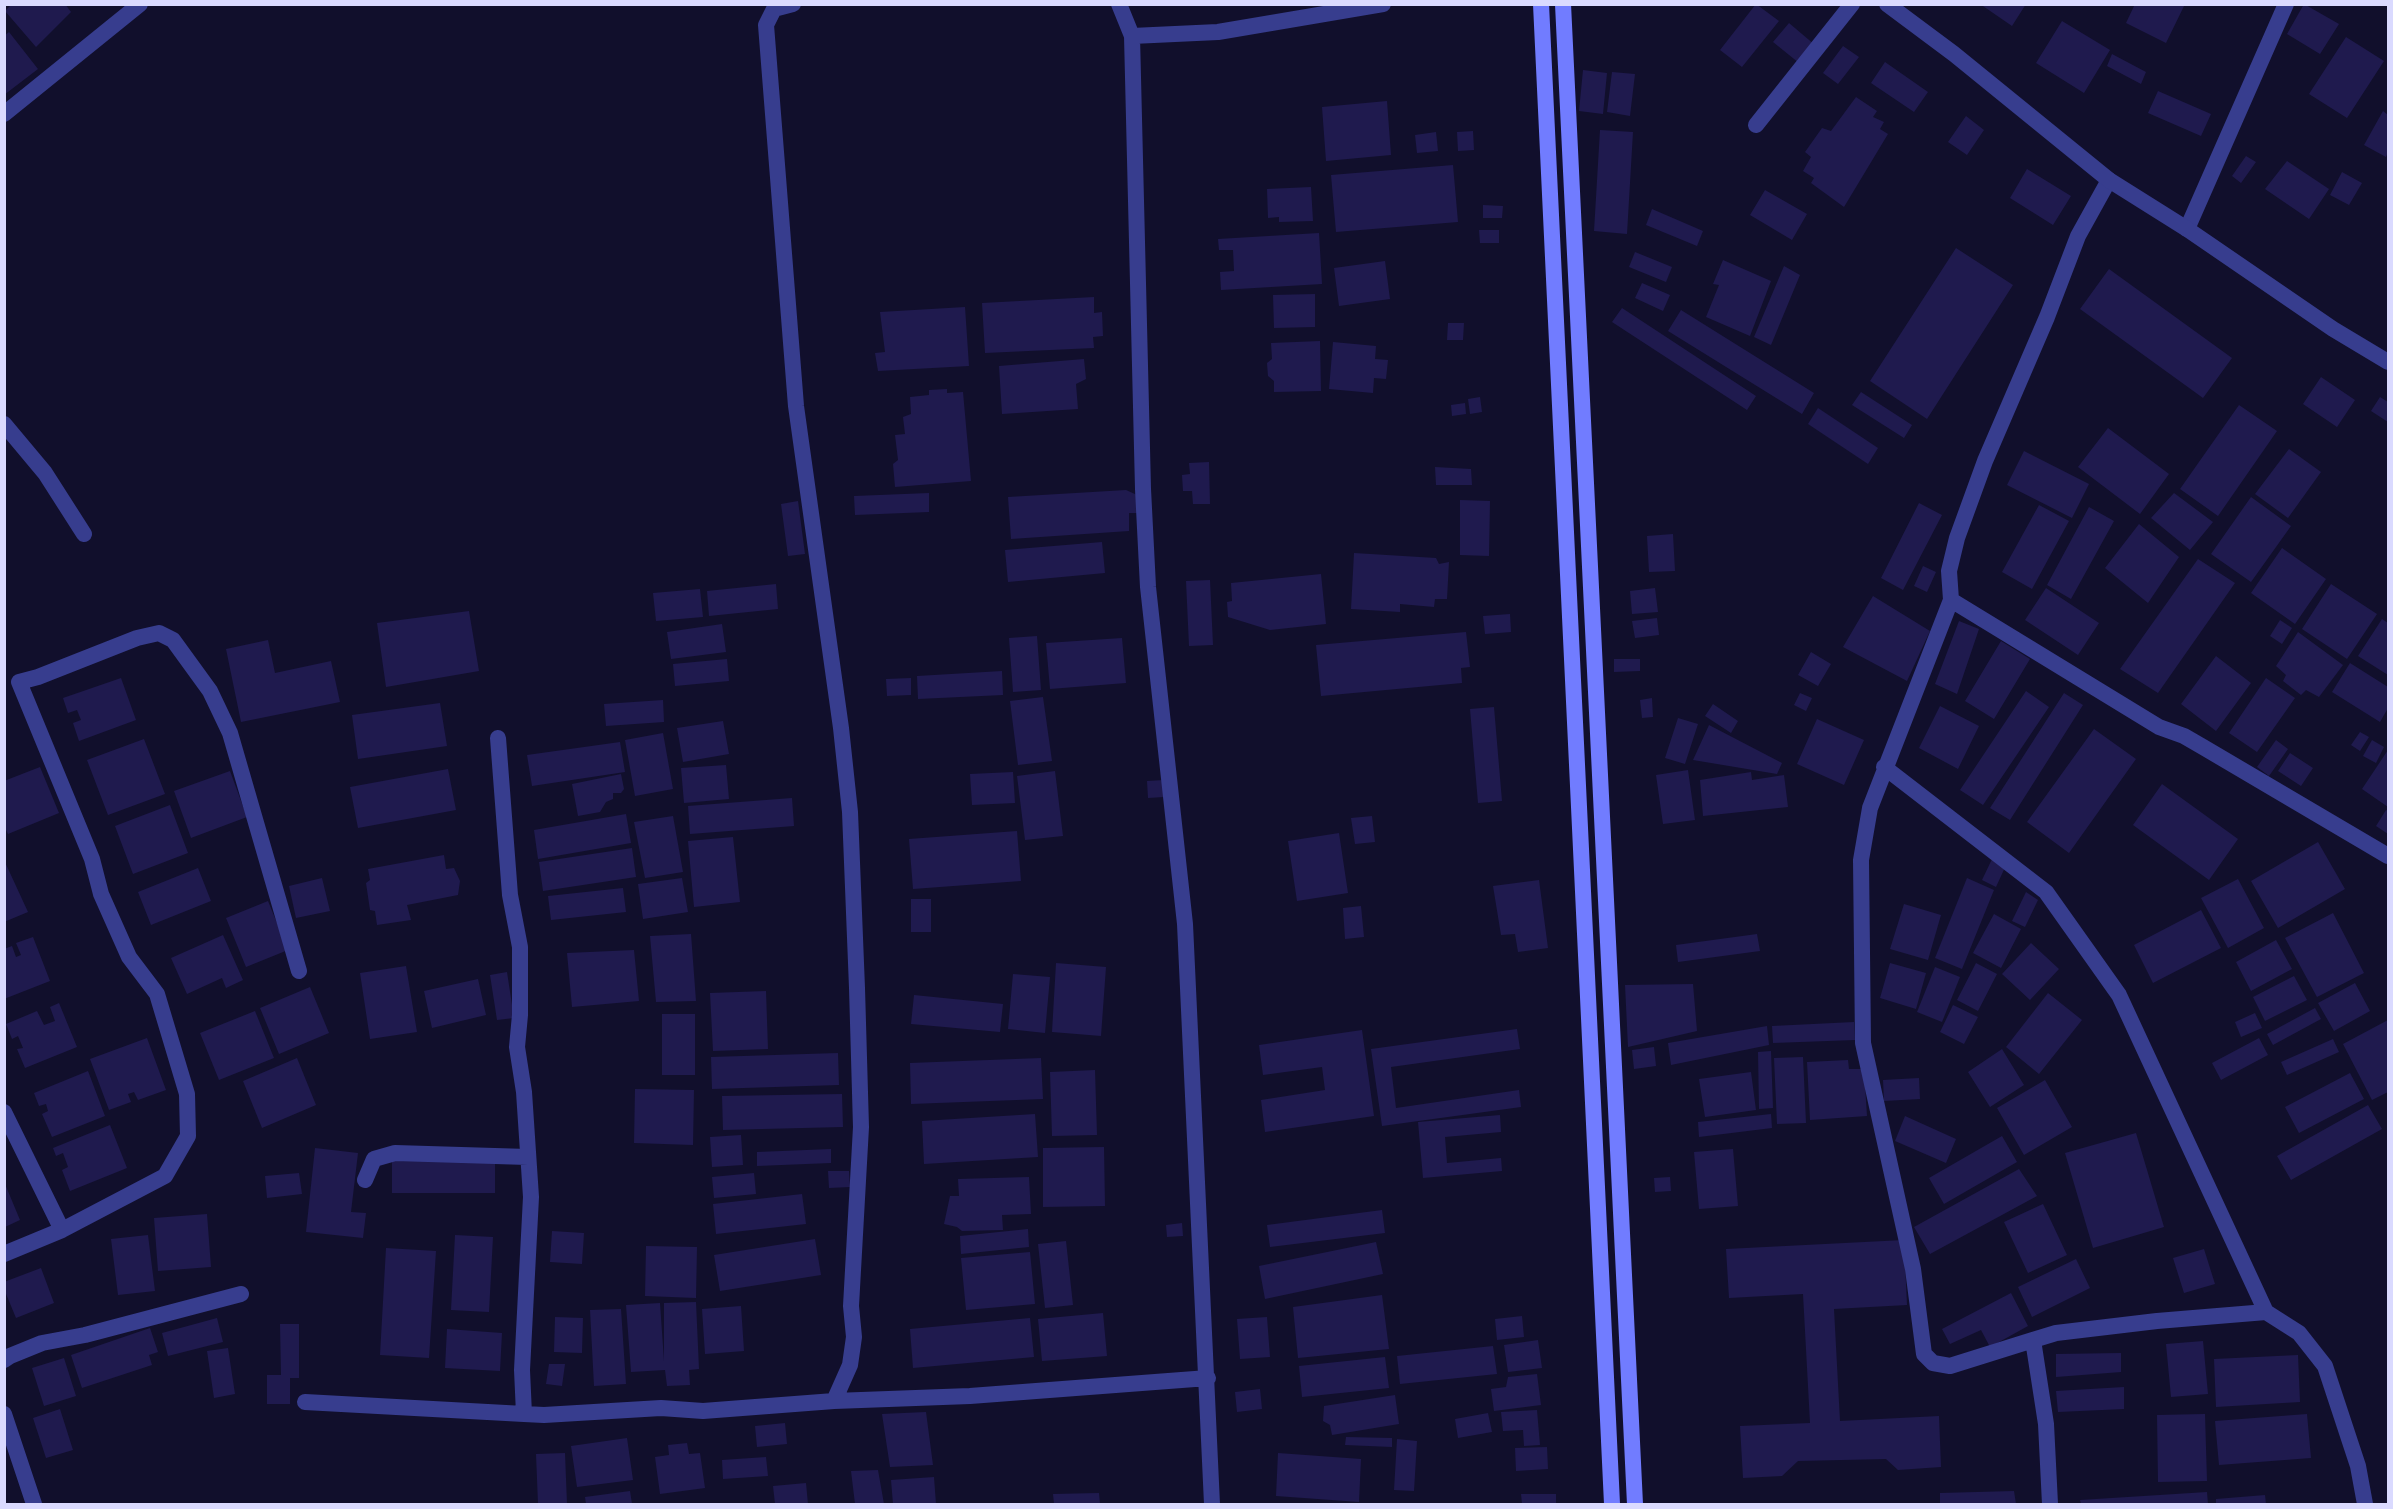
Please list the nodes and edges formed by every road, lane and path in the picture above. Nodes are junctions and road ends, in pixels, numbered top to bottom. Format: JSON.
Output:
{"nodes":[{"id":1,"x":140,"y":4,"type":"edge"},
{"id":2,"x":793,"y":4,"type":"edge"},
{"id":3,"x":1119,"y":4,"type":"edge"},
{"id":4,"x":1383,"y":4,"type":"edge"},
{"id":5,"x":1540,"y":4,"type":"edge"},
{"id":6,"x":1563,"y":4,"type":"edge"},
{"id":7,"x":1852,"y":4,"type":"edge"},
{"id":8,"x":1887,"y":4,"type":"edge"},
{"id":9,"x":2286,"y":4,"type":"edge"},
{"id":10,"x":1132,"y":36,"type":"junction"},
{"id":11,"x":4,"y":114,"type":"edge"},
{"id":12,"x":1756,"y":125,"type":"dead end"},
{"id":13,"x":2109,"y":180,"type":"junction"},
{"id":14,"x":2187,"y":229,"type":"junction"},
{"id":15,"x":2388,"y":362,"type":"edge"},
{"id":16,"x":4,"y":424,"type":"edge"},
{"id":17,"x":84,"y":534,"type":"dead end"},
{"id":18,"x":1951,"y":600,"type":"junction"},
{"id":19,"x":498,"y":738,"type":"dead end"},
{"id":20,"x":1884,"y":767,"type":"junction"},
{"id":21,"x":2388,"y":856,"type":"edge"},
{"id":22,"x":1605,"y":884,"type":"junction"},
{"id":23,"x":1582,"y":885,"type":"junction"},
{"id":24,"x":299,"y":971,"type":"dead end"},
{"id":25,"x":4,"y":1112,"type":"edge"},
{"id":26,"x":528,"y":1157,"type":"junction"},
{"id":27,"x":365,"y":1180,"type":"dead end"},
{"id":28,"x":62,"y":1230,"type":"junction"},
{"id":29,"x":4,"y":1254,"type":"edge"},
{"id":30,"x":241,"y":1294,"type":"dead end"},
{"id":31,"x":2266,"y":1312,"type":"junction"},
{"id":32,"x":2033,"y":1340,"type":"junction"},
{"id":33,"x":4,"y":1360,"type":"edge"},
{"id":34,"x":1208,"y":1378,"type":"junction"},
{"id":35,"x":834,"y":1401,"type":"junction"},
{"id":36,"x":305,"y":1402,"type":"dead end"},
{"id":37,"x":4,"y":1414,"type":"edge"},
{"id":38,"x":524,"y":1414,"type":"junction"},
{"id":39,"x":34,"y":1504,"type":"edge"},
{"id":40,"x":1212,"y":1504,"type":"edge"},
{"id":41,"x":1612,"y":1504,"type":"edge"},
{"id":42,"x":1635,"y":1504,"type":"edge"},
{"id":43,"x":2050,"y":1504,"type":"edge"},
{"id":44,"x":2365,"y":1504,"type":"edge"}],
"edges":[{"from":1,"to":11,"type":"street"},
{"from":2,"to":35,"type":"street"},
{"from":3,"to":10,"type":"street"},
{"from":4,"to":10,"type":"street"},
{"from":5,"to":23,"type":"main road"},
{"from":6,"to":22,"type":"main road"},
{"from":7,"to":12,"type":"street"},
{"from":8,"to":13,"type":"street"},
{"from":9,"to":14,"type":"street"},
{"from":10,"to":34,"type":"street"},
{"from":13,"to":14,"type":"street"},
{"from":13,"to":18,"type":"street"},
{"from":14,"to":15,"type":"street"},
{"from":16,"to":17,"type":"street"},
{"from":18,"to":20,"type":"street"},
{"from":18,"to":21,"type":"street"},
{"from":19,"to":26,"type":"street"},
{"from":20,"to":31,"type":"street"},
{"from":20,"to":32,"type":"street"},
{"from":22,"to":23,"type":"main road"},
{"from":22,"to":42,"type":"main road"},
{"from":23,"to":41,"type":"main road"},
{"from":24,"to":28,"type":"street"},
{"from":25,"to":28,"type":"street"},
{"from":26,"to":27,"type":"street"},
{"from":26,"to":38,"type":"street"},
{"from":28,"to":29,"type":"street"},
{"from":30,"to":33,"type":"street"},
{"from":31,"to":32,"type":"street"},
{"from":31,"to":44,"type":"street"},
{"from":32,"to":43,"type":"street"},
{"from":34,"to":35,"type":"street"},
{"from":34,"to":40,"type":"street"},
{"from":35,"to":38,"type":"street"},
{"from":36,"to":38,"type":"street"},
{"from":37,"to":39,"type":"street"}]}
